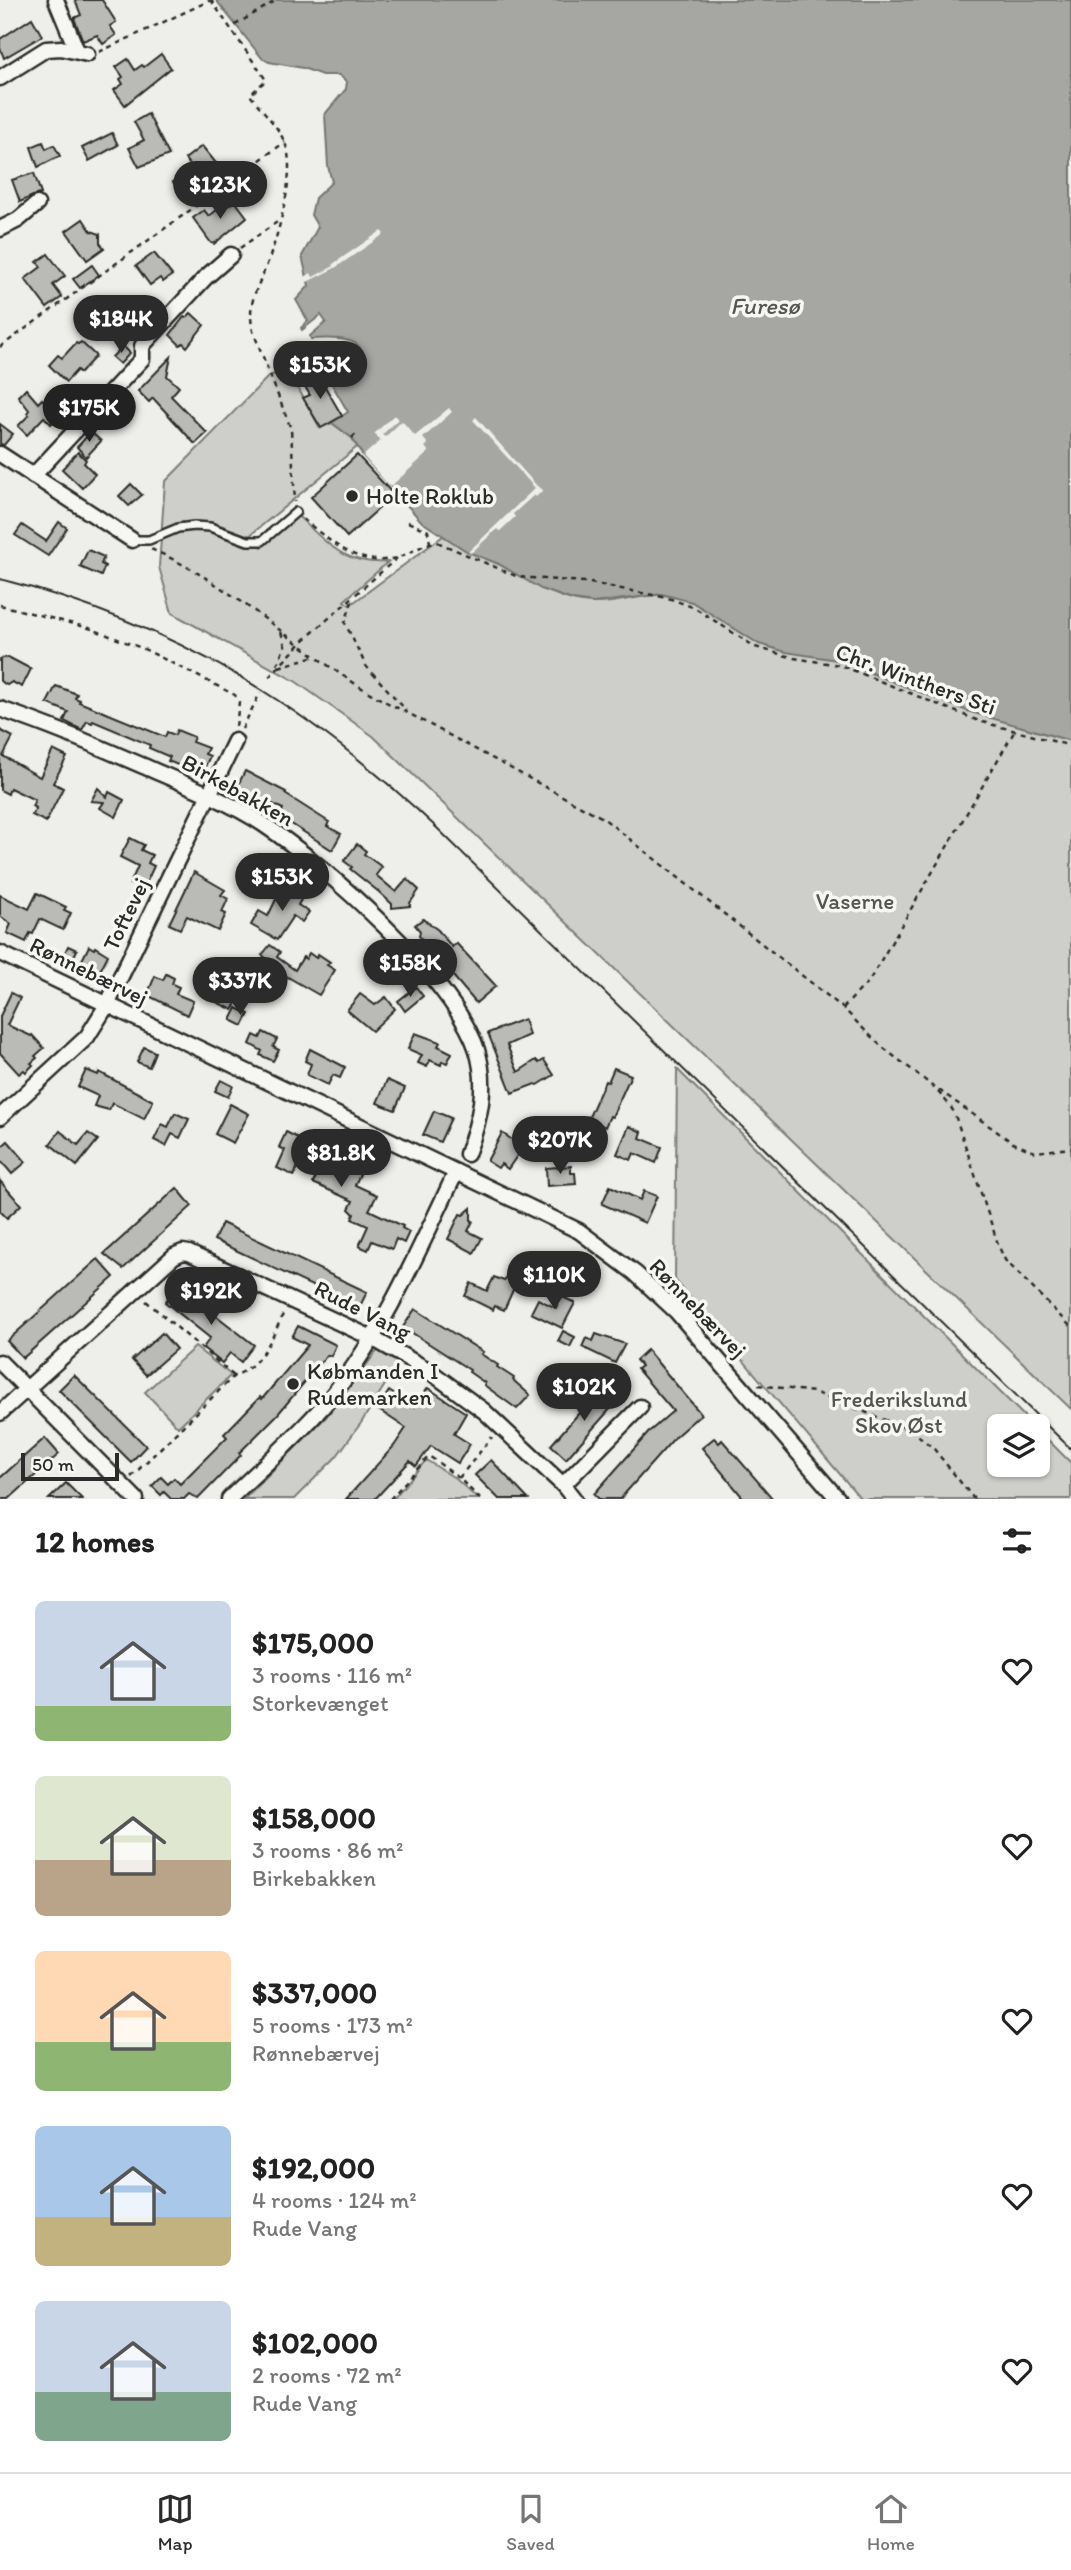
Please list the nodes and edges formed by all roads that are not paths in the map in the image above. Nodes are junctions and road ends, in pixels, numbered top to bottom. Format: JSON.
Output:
{"nodes":[{"id":1,"x":56,"y":0,"type":"edge"},
{"id":2,"x":0,"y":78,"type":"edge"},
{"id":3,"x":37,"y":204,"type":"dead end"},
{"id":4,"x":0,"y":229,"type":"edge"},
{"id":5,"x":236,"y":251,"type":"road end"},
{"id":6,"x":0,"y":454,"type":"edge"},
{"id":7,"x":33,"y":475,"type":"junction"},
{"id":8,"x":296,"y":512,"type":"road end"},
{"id":9,"x":132,"y":540,"type":"joint"},
{"id":10,"x":0,"y":709,"type":"edge"},
{"id":11,"x":237,"y":738,"type":"road end"},
{"id":12,"x":209,"y":794,"type":"junction"},
{"id":13,"x":0,"y":953,"type":"edge"},
{"id":14,"x":107,"y":1005,"type":"junction"},
{"id":15,"x":0,"y":1117,"type":"edge"},
{"id":16,"x":467,"y":1154,"type":"dead end"},
{"id":17,"x":456,"y":1172,"type":"junction"},
{"id":18,"x":372,"y":1338,"type":"junction"},
{"id":19,"x":0,"y":1362,"type":"edge"},
{"id":20,"x":25,"y":1389,"type":"junction"},
{"id":21,"x":639,"y":1408,"type":"dead end"},
{"id":22,"x":0,"y":1413,"type":"edge"},
{"id":23,"x":563,"y":1485,"type":"junction"},
{"id":24,"x":136,"y":1499,"type":"edge"},
{"id":25,"x":229,"y":1499,"type":"edge"},
{"id":26,"x":574,"y":1499,"type":"edge"},
{"id":27,"x":838,"y":1499,"type":"edge"}],
"edges":[{"from":1,"to":2,"type":"street"},
{"from":3,"to":4,"type":"street"},
{"from":5,"to":7,"type":"street"},
{"from":6,"to":7,"type":"street"},
{"from":7,"to":9,"type":"street"},
{"from":8,"to":9,"type":"lane"},
{"from":10,"to":12,"type":"street","name":"Birkebakken"},
{"from":11,"to":12,"type":"street","name":"Toftevej"},
{"from":12,"to":14,"type":"street","name":"Toftevej"},
{"from":12,"to":16,"type":"street","name":"Birkebakken"},
{"from":13,"to":14,"type":"street","name":"Rønnebærvej"},
{"from":14,"to":15,"type":"street","name":"Toftevej"},
{"from":14,"to":17,"type":"street","name":"Rønnebærvej"},
{"from":17,"to":18,"type":"street"},
{"from":17,"to":27,"type":"street","name":"Rønnebærvej"},
{"from":18,"to":20,"type":"street","name":"Rude Vang"},
{"from":18,"to":23,"type":"street","name":"Rude Vang"},
{"from":18,"to":25,"type":"street"},
{"from":19,"to":20,"type":"street"},
{"from":20,"to":22,"type":"street","name":"Rude Vang"},
{"from":20,"to":24,"type":"street"},
{"from":21,"to":23,"type":"street"},
{"from":23,"to":26,"type":"street","name":"Rude Vang"}]}
